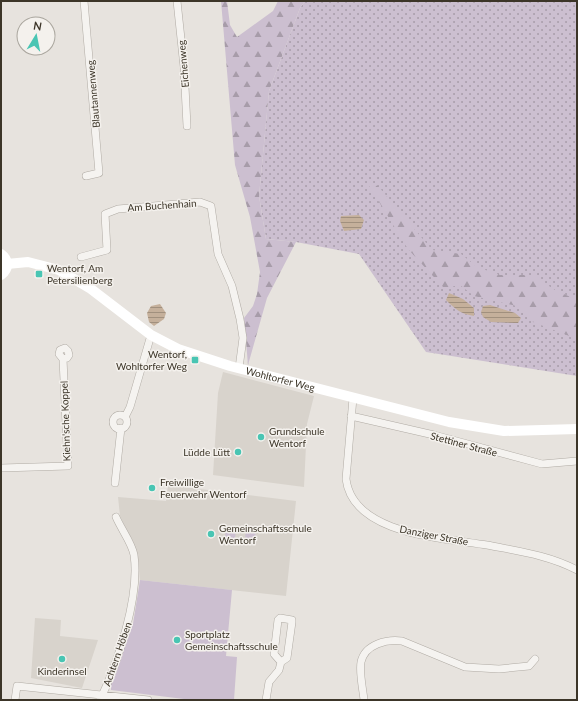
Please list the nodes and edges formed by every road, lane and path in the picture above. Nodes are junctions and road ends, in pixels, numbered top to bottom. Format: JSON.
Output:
{"nodes":[{"id":1,"x":84,"y":1,"type":"edge"},
{"id":2,"x":177,"y":1,"type":"edge"},
{"id":3,"x":187,"y":126,"type":"dead end"},
{"id":4,"x":86,"y":176,"type":"dead end"},
{"id":5,"x":1,"y":254,"type":"edge"},
{"id":6,"x":81,"y":257,"type":"dead end"},
{"id":7,"x":7,"y":264,"type":"junction"},
{"id":8,"x":1,"y":275,"type":"edge"},
{"id":9,"x":151,"y":335,"type":"junction"},
{"id":10,"x":63,"y":359,"type":"dead end"},
{"id":11,"x":239,"y":368,"type":"junction"},
{"id":12,"x":353,"y":398,"type":"junction"},
{"id":13,"x":351,"y":416,"type":"junction"},
{"id":14,"x":125,"y":417,"type":"junction"},
{"id":15,"x":121,"y":428,"type":"junction"},
{"id":16,"x":577,"y":429,"type":"edge"},
{"id":17,"x":577,"y":461,"type":"edge"},
{"id":18,"x":1,"y":468,"type":"edge"},
{"id":19,"x":115,"y":483,"type":"dead end"},
{"id":20,"x":116,"y":517,"type":"dead end"},
{"id":21,"x":577,"y":570,"type":"edge"},
{"id":22,"x":535,"y":659,"type":"dead end"},
{"id":23,"x":281,"y":662,"type":"junction"},
{"id":24,"x":102,"y":697,"type":"edge"},
{"id":25,"x":15,"y":700,"type":"edge"},
{"id":26,"x":148,"y":700,"type":"edge"},
{"id":27,"x":266,"y":700,"type":"edge"},
{"id":28,"x":364,"y":700,"type":"edge"}],
"edges":[{"from":1,"to":4,"type":"street","name":"Blautannenweg"},
{"from":2,"to":3,"type":"street","name":"Eichenweg"},
{"from":5,"to":7,"type":"main road"},
{"from":6,"to":11,"type":"street","name":"Am Buchenhain"},
{"from":7,"to":8,"type":"main road"},
{"from":7,"to":9,"type":"main road","name":"Wohltorfer Weg"},
{"from":9,"to":11,"type":"main road","name":"Wohltorfer Weg"},
{"from":9,"to":14,"type":"street"},
{"from":10,"to":18,"type":"street","name":"Kiehn'sche Koppel"},
{"from":11,"to":12,"type":"main road","name":"Wohltorfer Weg"},
{"from":12,"to":13,"type":"street","name":"Danziger Straße"},
{"from":12,"to":16,"type":"main road","name":"Wohltorfer Weg"},
{"from":13,"to":17,"type":"street","name":"Stettiner Straße"},
{"from":13,"to":21,"type":"street","name":"Danziger Straße"},
{"from":14,"to":15,"type":"street"},
{"from":14,"to":15,"type":"street"},
{"from":15,"to":19,"type":"street"},
{"from":20,"to":24,"type":"street","name":"Achtern Höben"},
{"from":22,"to":28,"type":"street"},
{"from":23,"to":23,"type":"street"},
{"from":23,"to":27,"type":"street"},
{"from":24,"to":25,"type":"street"},
{"from":24,"to":26,"type":"street"}]}
